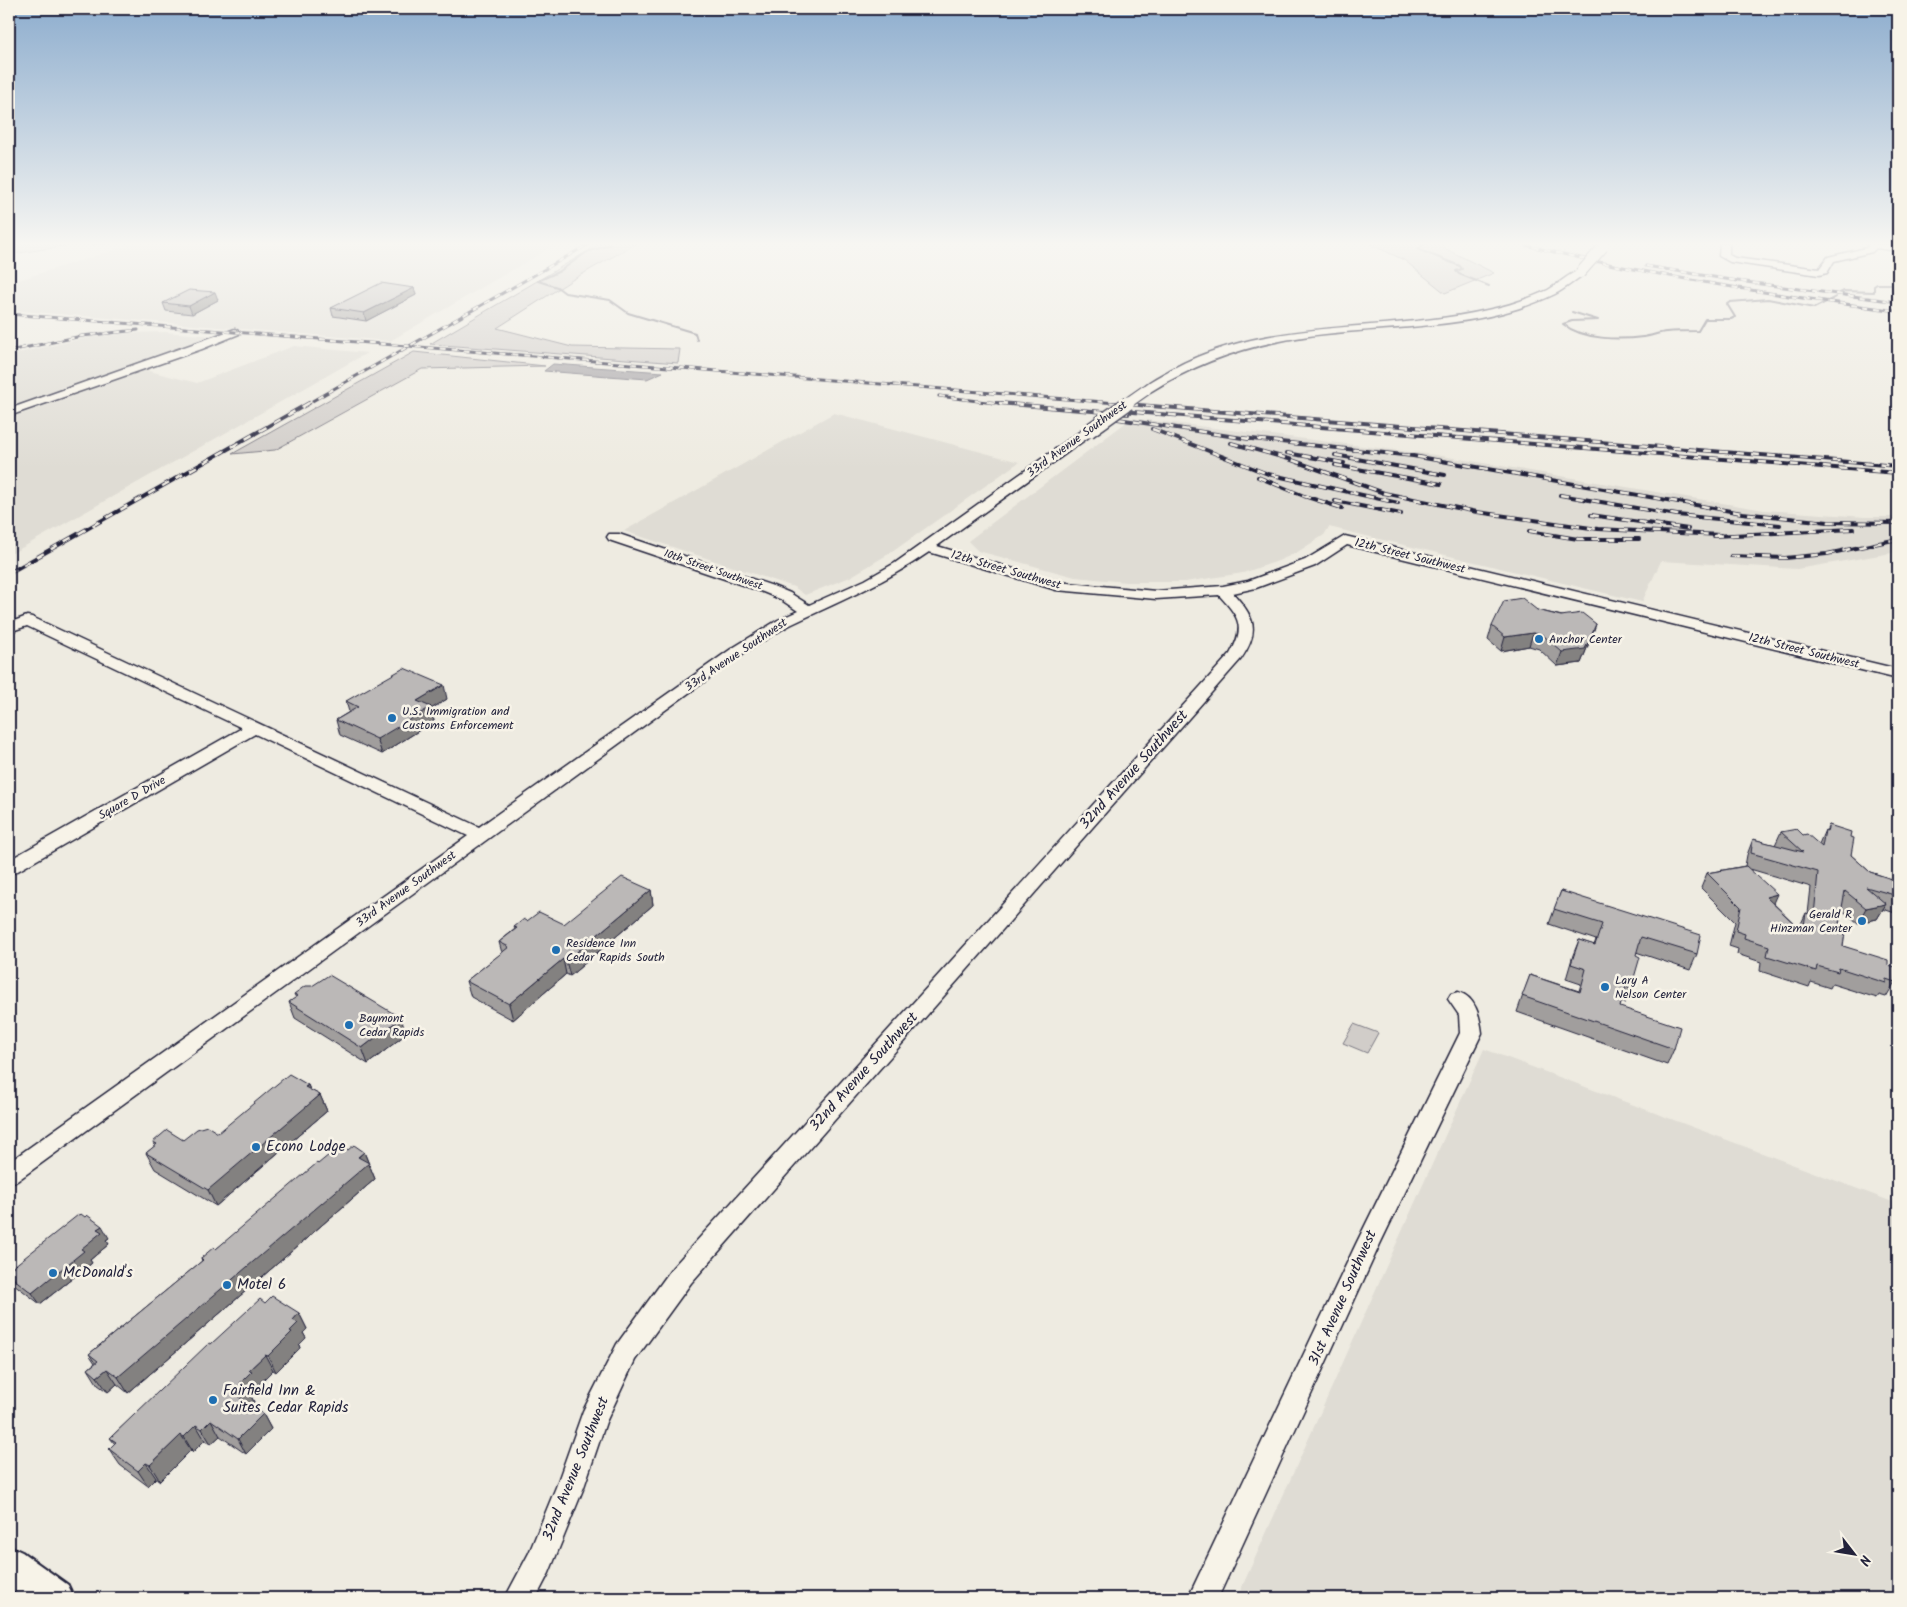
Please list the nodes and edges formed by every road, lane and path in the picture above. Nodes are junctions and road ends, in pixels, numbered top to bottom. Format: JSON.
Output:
{"nodes":[{"id":1,"x":1435,"y":319,"type":"edge"},
{"id":2,"x":235,"y":332,"type":"dead end"},
{"id":3,"x":9,"y":414,"type":"edge"},
{"id":4,"x":614,"y":537,"type":"dead end"},
{"id":5,"x":927,"y":547,"type":"junction"},
{"id":6,"x":1223,"y":590,"type":"junction"},
{"id":7,"x":808,"y":611,"type":"junction"},
{"id":8,"x":9,"y":628,"type":"edge"},
{"id":9,"x":1898,"y":674,"type":"edge"},
{"id":10,"x":255,"y":727,"type":"junction"},
{"id":11,"x":481,"y":835,"type":"junction"},
{"id":12,"x":9,"y":868,"type":"edge"},
{"id":13,"x":1458,"y":1000,"type":"dead end"},
{"id":14,"x":9,"y":1174,"type":"edge"},
{"id":15,"x":9,"y":1565,"type":"edge"},
{"id":16,"x":55,"y":1598,"type":"edge"},
{"id":17,"x":520,"y":1598,"type":"edge"},
{"id":18,"x":1203,"y":1598,"type":"edge"}],
"edges":[{"from":1,"to":5,"type":"street","name":"33rd Avenue Southwest","bridge":true},
{"from":2,"to":3,"type":"street"},
{"from":4,"to":7,"type":"street","name":"10th Street Southwest"},
{"from":5,"to":6,"type":"street","name":"12th Street Southwest"},
{"from":5,"to":7,"type":"street","name":"33rd Avenue Southwest"},
{"from":6,"to":9,"type":"street","name":"12th Street Southwest"},
{"from":6,"to":17,"type":"street","name":"32nd Avenue Southwest"},
{"from":7,"to":11,"type":"street","name":"33rd Avenue Southwest"},
{"from":8,"to":10,"type":"street"},
{"from":10,"to":11,"type":"street"},
{"from":10,"to":12,"type":"street","name":"Square D Drive"},
{"from":11,"to":14,"type":"street","name":"33rd Avenue Southwest"},
{"from":13,"to":18,"type":"street","name":"31st Avenue Southwest"},
{"from":15,"to":16,"type":"main road"}]}
